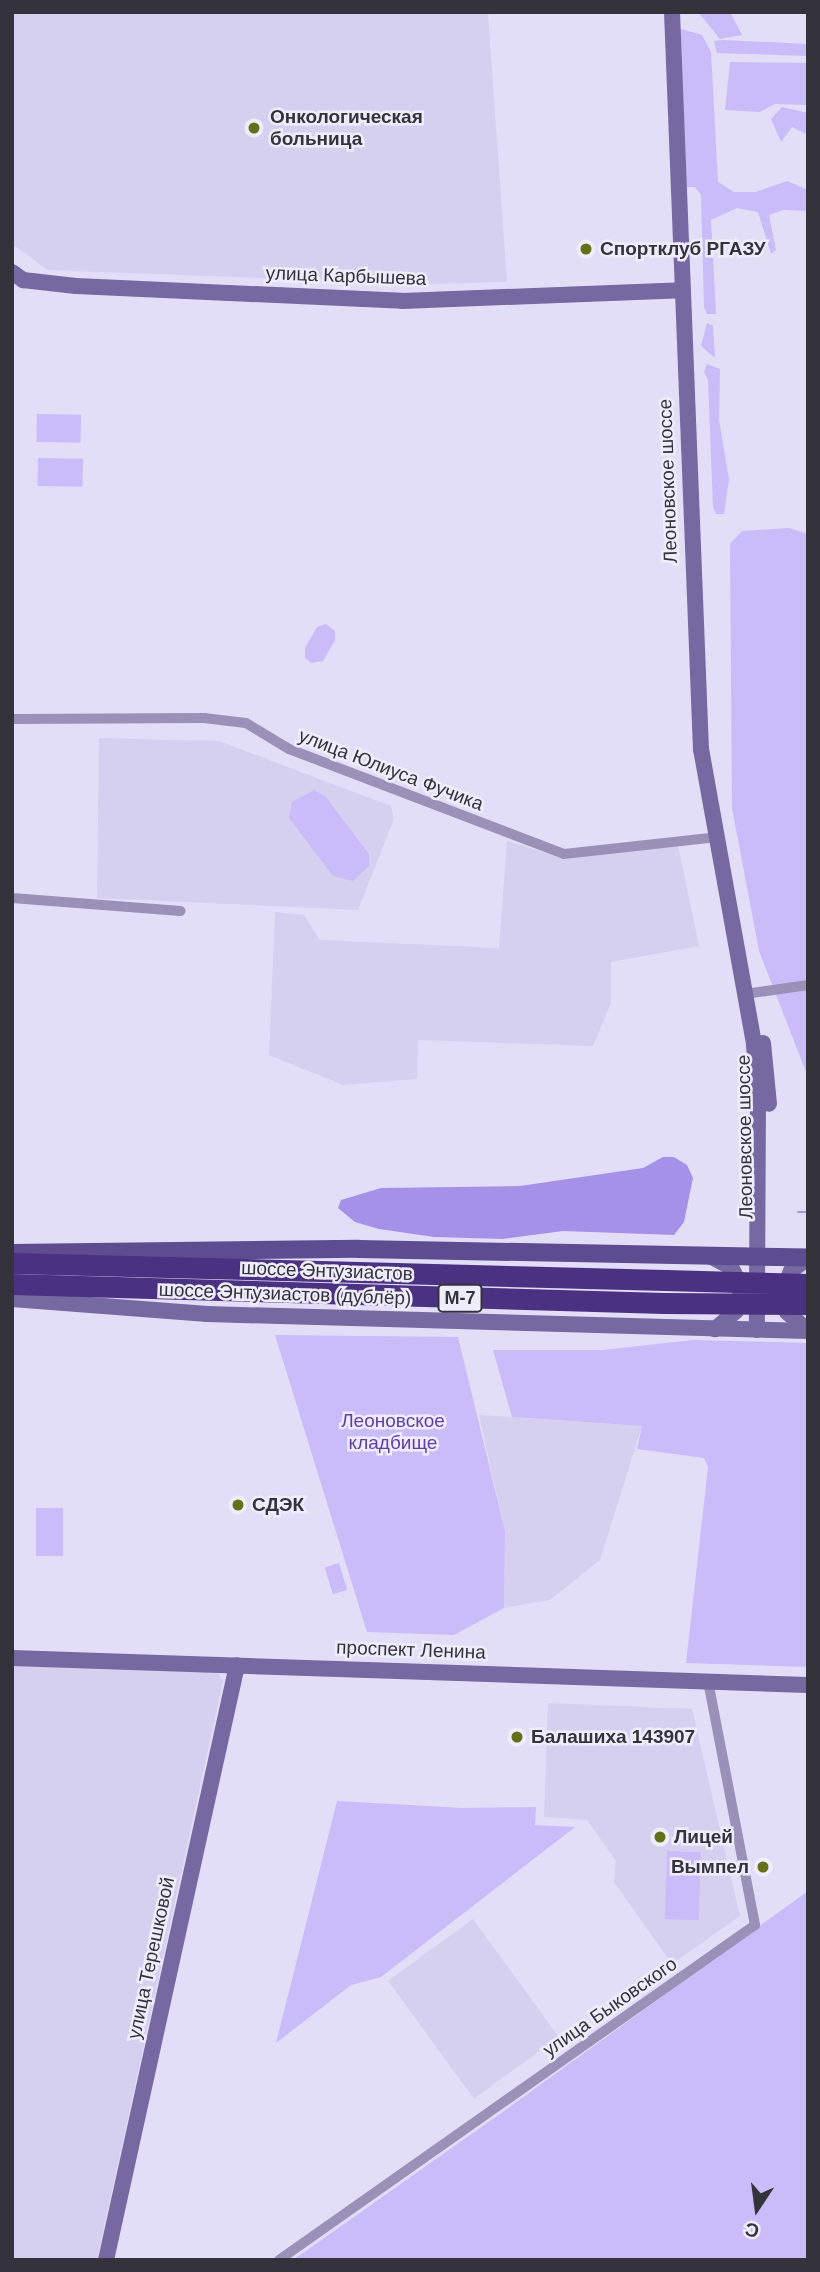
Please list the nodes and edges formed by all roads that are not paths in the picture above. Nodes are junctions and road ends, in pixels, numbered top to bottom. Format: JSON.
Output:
{"nodes":[{"id":1,"x":672,"y":12,"type":"edge"},
{"id":2,"x":12,"y":272,"type":"edge"},
{"id":3,"x":682,"y":290,"type":"junction"},
{"id":4,"x":12,"y":719,"type":"edge"},
{"id":5,"x":717,"y":837,"type":"junction"},
{"id":6,"x":12,"y":898,"type":"edge"},
{"id":7,"x":181,"y":911,"type":"dead end"},
{"id":8,"x":739,"y":945,"type":"junction"},
{"id":9,"x":808,"y":985,"type":"edge"},
{"id":10,"x":752,"y":993,"type":"junction"},
{"id":11,"x":12,"y":1253,"type":"edge"},
{"id":12,"x":708,"y":1255,"type":"junction"},
{"id":13,"x":763,"y":1256,"type":"junction"},
{"id":14,"x":808,"y":1258,"type":"edge"},
{"id":15,"x":12,"y":1263,"type":"edge"},
{"id":16,"x":808,"y":1283,"type":"edge"},
{"id":17,"x":12,"y":1284,"type":"edge"},
{"id":18,"x":12,"y":1300,"type":"edge"},
{"id":19,"x":808,"y":1304,"type":"edge"},
{"id":20,"x":715,"y":1329,"type":"junction"},
{"id":21,"x":762,"y":1330,"type":"junction"},
{"id":22,"x":808,"y":1331,"type":"edge"},
{"id":23,"x":12,"y":1658,"type":"edge"},
{"id":24,"x":237,"y":1665,"type":"junction"},
{"id":25,"x":708,"y":1681,"type":"junction"},
{"id":26,"x":808,"y":1685,"type":"edge"},
{"id":27,"x":106,"y":2260,"type":"edge"},
{"id":28,"x":279,"y":2260,"type":"edge"}],
"edges":[{"from":1,"to":3,"type":"main road","name":"Леоновское шоссе"},
{"from":2,"to":3,"type":"main road","name":"улица Карбышева"},
{"from":3,"to":5,"type":"main road","name":"Леоновское шоссе"},
{"from":4,"to":5,"type":"street","name":"улица Юлиуса Фучика"},
{"from":5,"to":8,"type":"main road","name":"Леоновское шоссе"},
{"from":6,"to":7,"type":"street"},
{"from":8,"to":10,"type":"main road","name":"Леоновское шоссе"},
{"from":8,"to":13,"type":"main road","name":"Леоновское шоссе"},
{"from":9,"to":10,"type":"street"},
{"from":10,"to":13,"type":"main road","name":"Леоновское шоссе"},
{"from":11,"to":12,"type":"main road","name":"шоссе Энтузиастов (дублёр)"},
{"from":12,"to":13,"type":"main road","name":"шоссе Энтузиастов (дублёр)"},
{"from":12,"to":20,"type":"main road"},
{"from":13,"to":14,"type":"main road","name":"шоссе Энтузиастов (дублёр)"},
{"from":13,"to":21,"type":"main road","name":"Леоновское шоссе"},
{"from":14,"to":22,"type":"main road"},
{"from":15,"to":16,"type":"highway","name":"шоссе Энтузиастов","number":"М-7","bridge":true},
{"from":17,"to":19,"type":"highway","name":"шоссе Энтузиастов","number":"М-7","bridge":true},
{"from":18,"to":20,"type":"main road","name":"шоссе Энтузиастов (дублёр)"},
{"from":20,"to":21,"type":"main road","name":"шоссе Энтузиастов (дублёр)"},
{"from":21,"to":22,"type":"main road","name":"шоссе Энтузиастов (дублёр)"},
{"from":23,"to":24,"type":"main road","name":"проспект Ленина"},
{"from":24,"to":25,"type":"main road","name":"проспект Ленина"},
{"from":24,"to":27,"type":"main road","name":"улица Терешковой"},
{"from":25,"to":26,"type":"main road","name":"проспект Ленина"},
{"from":25,"to":28,"type":"street","name":"улица Быковского"}]}
